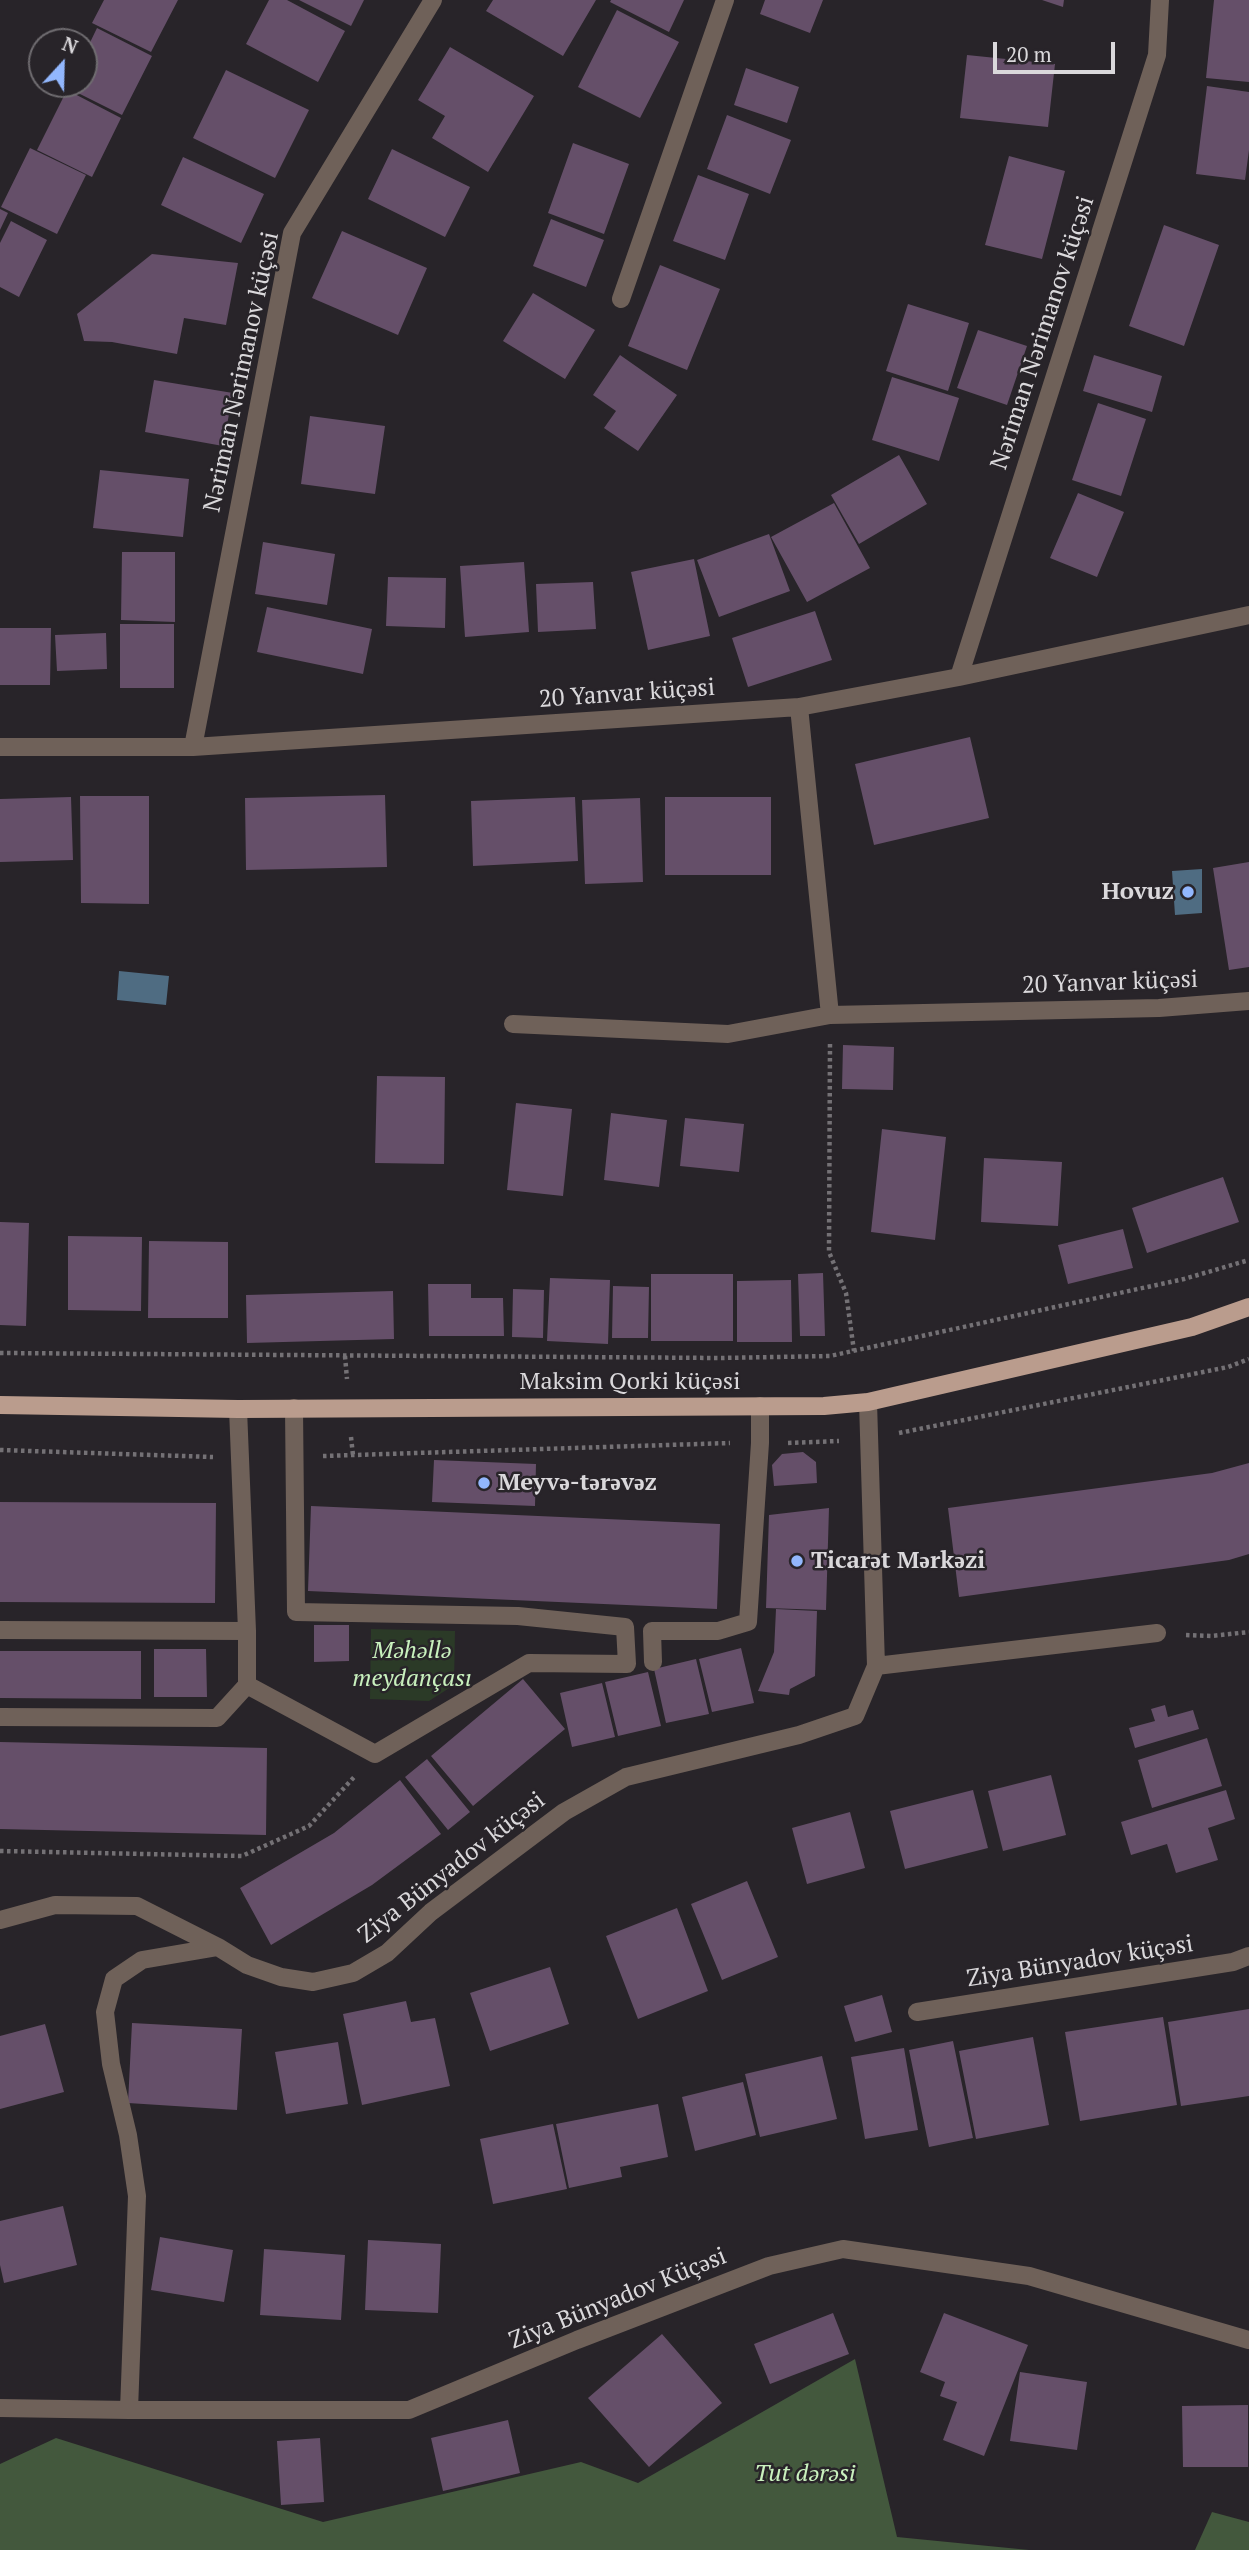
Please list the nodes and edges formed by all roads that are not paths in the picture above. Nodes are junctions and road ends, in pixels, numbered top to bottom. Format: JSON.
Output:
{"nodes":[{"id":1,"x":433,"y":0,"type":"edge"},
{"id":2,"x":725,"y":0,"type":"edge"},
{"id":3,"x":1160,"y":0,"type":"edge"},
{"id":4,"x":621,"y":299,"type":"dead end"},
{"id":5,"x":1249,"y":615,"type":"edge"},
{"id":6,"x":959,"y":677,"type":"junction"},
{"id":7,"x":799,"y":707,"type":"junction"},
{"id":8,"x":0,"y":747,"type":"edge"},
{"id":9,"x":193,"y":747,"type":"junction"},
{"id":10,"x":1249,"y":1001,"type":"edge"},
{"id":11,"x":831,"y":1015,"type":"junction"},
{"id":12,"x":513,"y":1024,"type":"dead end"},
{"id":13,"x":1249,"y":1307,"type":"edge"},
{"id":14,"x":868,"y":1402,"type":"junction"},
{"id":15,"x":0,"y":1405,"type":"edge"},
{"id":16,"x":760,"y":1406,"type":"junction"},
{"id":17,"x":294,"y":1408,"type":"junction"},
{"id":18,"x":237,"y":1409,"type":"junction"},
{"id":19,"x":0,"y":1630,"type":"edge"},
{"id":20,"x":247,"y":1631,"type":"junction"},
{"id":21,"x":1157,"y":1633,"type":"dead end"},
{"id":22,"x":653,"y":1662,"type":"dead end"},
{"id":23,"x":876,"y":1666,"type":"junction"},
{"id":24,"x":247,"y":1685,"type":"junction"},
{"id":25,"x":0,"y":1717,"type":"edge"},
{"id":26,"x":0,"y":1920,"type":"edge"},
{"id":27,"x":218,"y":1947,"type":"junction"},
{"id":28,"x":1249,"y":1956,"type":"edge"},
{"id":29,"x":917,"y":2012,"type":"dead end"},
{"id":30,"x":1249,"y":2340,"type":"edge"},
{"id":31,"x":0,"y":2407,"type":"edge"},
{"id":32,"x":129,"y":2410,"type":"junction"}],
"edges":[{"from":1,"to":9,"type":"street","name":"Nəriman Nərimanov küçəsi"},
{"from":2,"to":4,"type":"street"},
{"from":3,"to":6,"type":"street","name":"Nəriman Nərimanov küçəsi"},
{"from":5,"to":6,"type":"street","name":"20 Yanvar küçəsi"},
{"from":6,"to":7,"type":"street","name":"20 Yanvar küçəsi"},
{"from":7,"to":9,"type":"street","name":"20 Yanvar küçəsi"},
{"from":7,"to":11,"type":"street"},
{"from":8,"to":9,"type":"street","name":"20 Yanvar küçəsi"},
{"from":10,"to":11,"type":"street","name":"20 Yanvar küçəsi"},
{"from":11,"to":12,"type":"street","name":"20 Yanvar küçəsi"},
{"from":13,"to":14,"type":"main road","name":"Maksim Qorki küçəsi"},
{"from":14,"to":16,"type":"main road","name":"Maksim Qorki küçəsi"},
{"from":14,"to":23,"type":"street"},
{"from":15,"to":18,"type":"main road","name":"Maksim Qorki küçəsi"},
{"from":16,"to":17,"type":"main road","name":"Maksim Qorki küçəsi"},
{"from":16,"to":22,"type":"street"},
{"from":17,"to":18,"type":"main road","name":"Maksim Qorki küçəsi"},
{"from":17,"to":24,"type":"street"},
{"from":18,"to":20,"type":"street"},
{"from":19,"to":20,"type":"street"},
{"from":20,"to":24,"type":"street"},
{"from":21,"to":23,"type":"street"},
{"from":23,"to":27,"type":"street","name":"Ziya Bünyadov küçəsi"},
{"from":24,"to":25,"type":"street"},
{"from":26,"to":27,"type":"street","name":"Ziya Bünyadov küçəsi"},
{"from":27,"to":32,"type":"street"},
{"from":28,"to":29,"type":"street","name":"Ziya Bünyadov küçəsi"},
{"from":30,"to":32,"type":"street","name":"Ziya Bünyadov Küçəsi"},
{"from":31,"to":32,"type":"street","name":"Ziya Bünyadov Küçəsi"}]}
